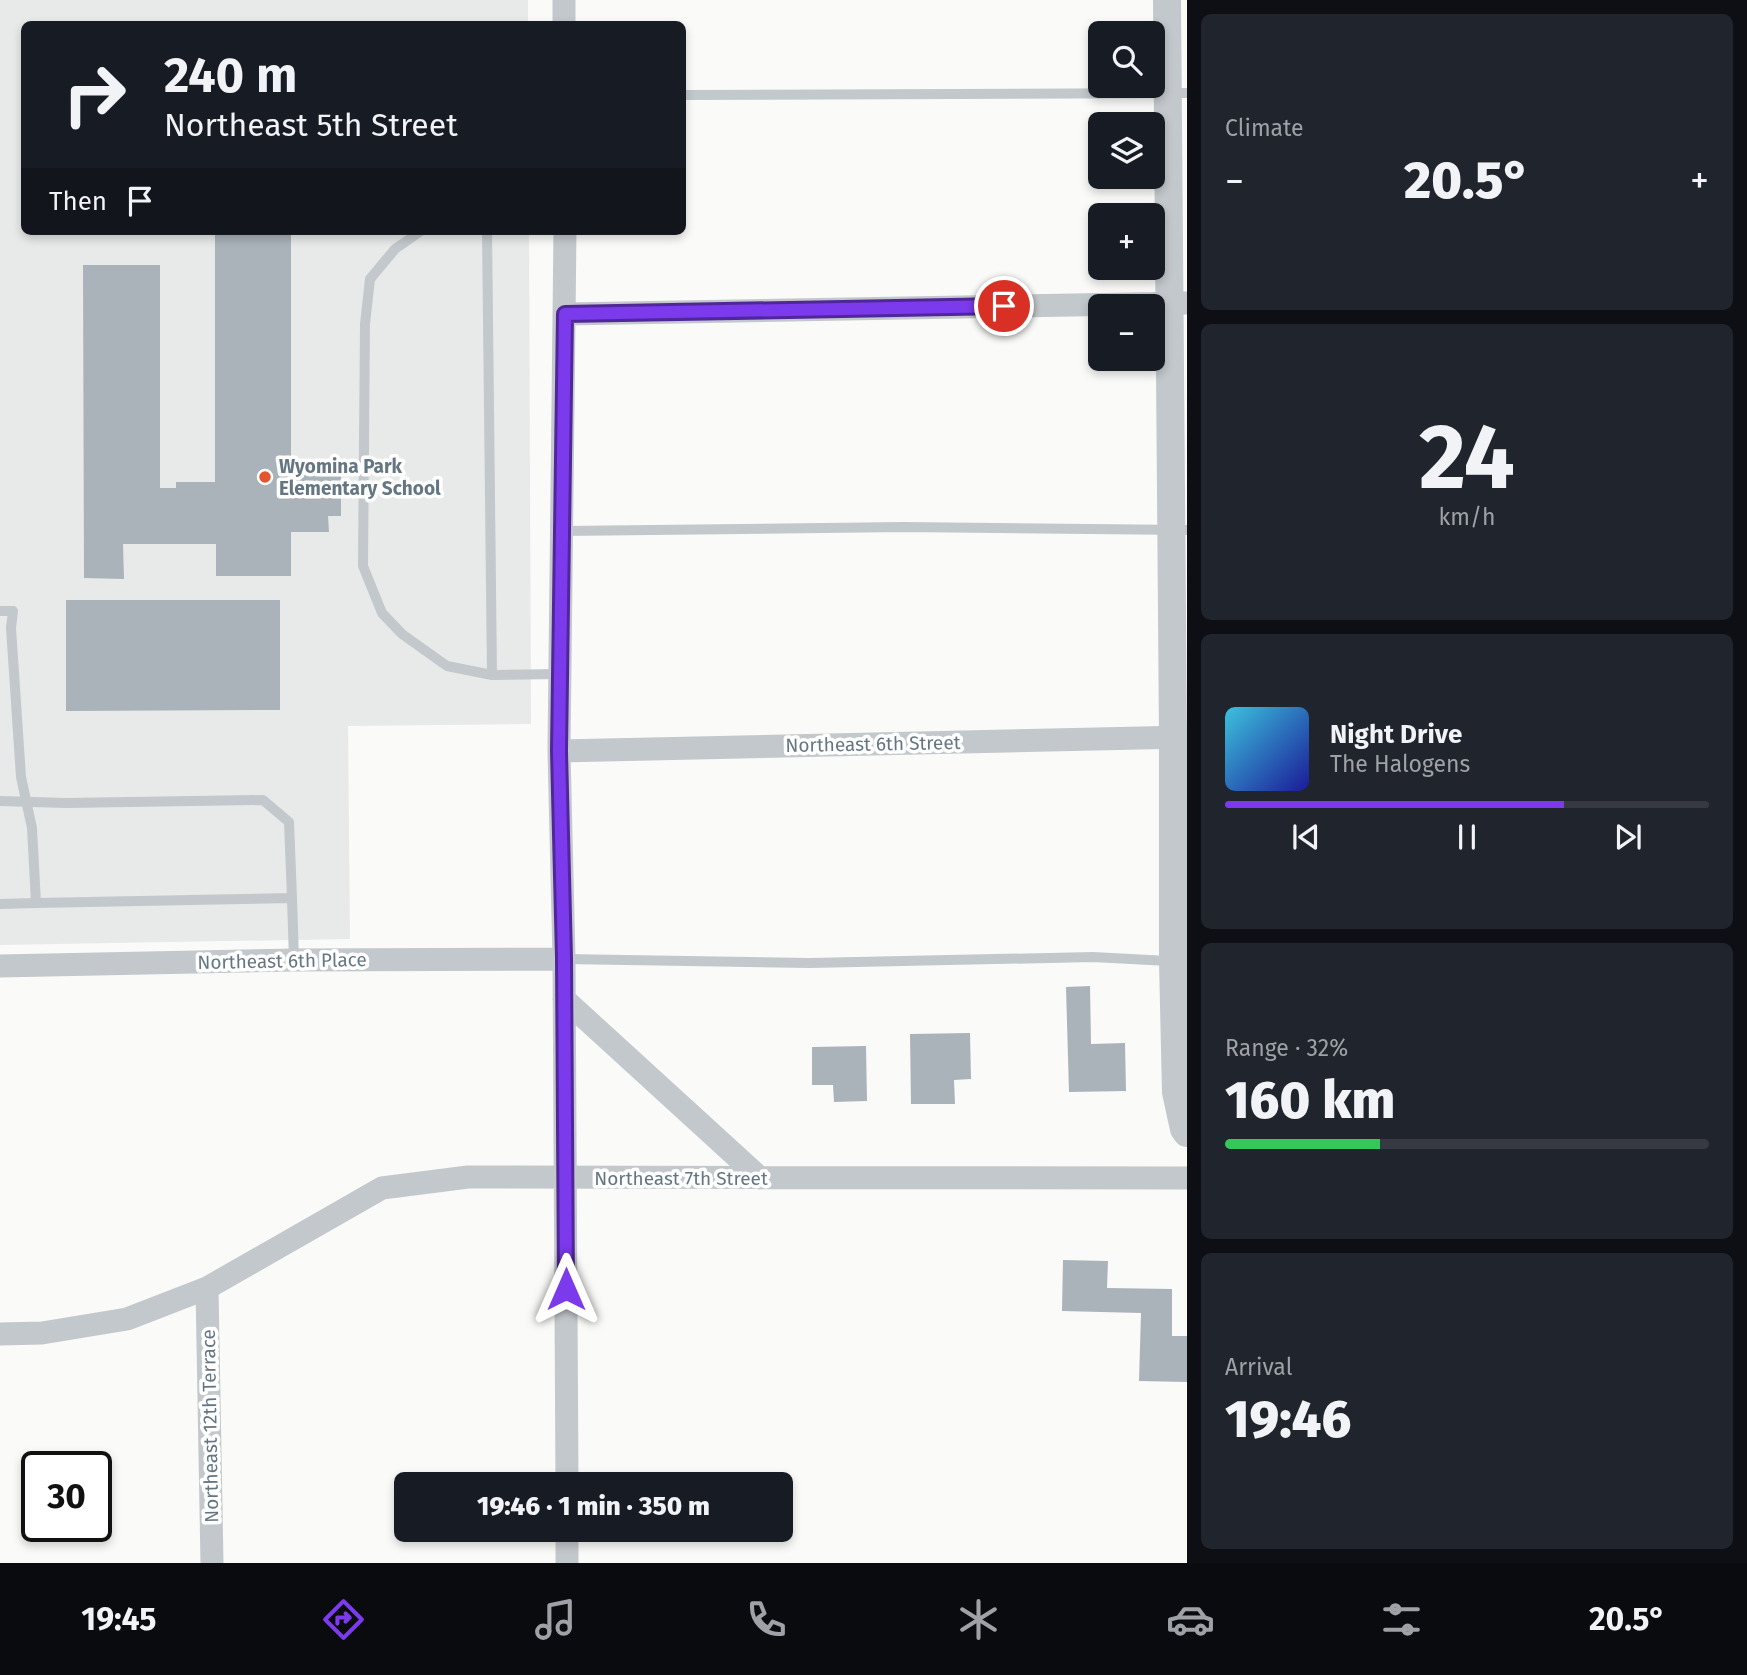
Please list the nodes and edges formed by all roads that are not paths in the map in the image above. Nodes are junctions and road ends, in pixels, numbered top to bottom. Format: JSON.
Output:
{"nodes":[{"id":1,"x":564,"y":0,"type":"edge"},
{"id":2,"x":1167,"y":0,"type":"edge"},
{"id":3,"x":564,"y":21,"type":"edge"},
{"id":4,"x":1177,"y":93,"type":"edge"},
{"id":5,"x":686,"y":95,"type":"edge"},
{"id":6,"x":415,"y":235,"type":"edge"},
{"id":7,"x":487,"y":235,"type":"edge"},
{"id":8,"x":565,"y":235,"type":"edge"},
{"id":9,"x":1178,"y":302,"type":"edge"},
{"id":10,"x":565,"y":314,"type":"junction"},
{"id":11,"x":1179,"y":530,"type":"edge"},
{"id":12,"x":562,"y":531,"type":"junction"},
{"id":13,"x":0,"y":611,"type":"edge"},
{"id":14,"x":561,"y":674,"type":"junction"},
{"id":15,"x":492,"y":675,"type":"junction"},
{"id":16,"x":1180,"y":737,"type":"edge"},
{"id":17,"x":559,"y":751,"type":"junction"},
{"id":18,"x":0,"y":801,"type":"edge"},
{"id":19,"x":25,"y":801,"type":"junction"},
{"id":20,"x":292,"y":898,"type":"junction"},
{"id":21,"x":36,"y":903,"type":"junction"},
{"id":22,"x":0,"y":904,"type":"edge"},
{"id":23,"x":564,"y":958,"type":"junction"},
{"id":24,"x":293,"y":960,"type":"junction"},
{"id":25,"x":1180,"y":962,"type":"edge"},
{"id":26,"x":0,"y":966,"type":"edge"},
{"id":27,"x":564,"y":999,"type":"junction"},
{"id":28,"x":1187,"y":1133,"type":"edge"},
{"id":29,"x":566,"y":1177,"type":"junction"},
{"id":30,"x":760,"y":1178,"type":"junction"},
{"id":31,"x":1187,"y":1178,"type":"edge"},
{"id":32,"x":207,"y":1288,"type":"junction"},
{"id":33,"x":0,"y":1334,"type":"edge"},
{"id":34,"x":567,"y":1472,"type":"edge"},
{"id":35,"x":567,"y":1542,"type":"edge"},
{"id":36,"x":212,"y":1563,"type":"edge"},
{"id":37,"x":567,"y":1563,"type":"edge"}],
"edges":[{"from":1,"to":3,"type":"street"},
{"from":2,"to":4,"type":"street"},
{"from":4,"to":5,"type":"lane"},
{"from":4,"to":9,"type":"street"},
{"from":6,"to":15,"type":"lane"},
{"from":7,"to":15,"type":"lane"},
{"from":8,"to":10,"type":"street"},
{"from":9,"to":10,"type":"street"},
{"from":9,"to":11,"type":"street"},
{"from":10,"to":12,"type":"street"},
{"from":11,"to":12,"type":"lane"},
{"from":11,"to":16,"type":"street"},
{"from":12,"to":14,"type":"street"},
{"from":13,"to":19,"type":"lane"},
{"from":14,"to":15,"type":"lane"},
{"from":14,"to":17,"type":"street"},
{"from":16,"to":17,"type":"street","name":"Northeast 6th Street"},
{"from":16,"to":25,"type":"street"},
{"from":17,"to":23,"type":"street"},
{"from":18,"to":19,"type":"lane"},
{"from":19,"to":20,"type":"lane"},
{"from":19,"to":21,"type":"lane"},
{"from":20,"to":21,"type":"lane"},
{"from":20,"to":24,"type":"lane"},
{"from":21,"to":22,"type":"lane"},
{"from":23,"to":24,"type":"street","name":"Northeast 6th Place"},
{"from":23,"to":25,"type":"lane"},
{"from":23,"to":27,"type":"street"},
{"from":24,"to":26,"type":"street","name":"Northeast 6th Place"},
{"from":25,"to":28,"type":"street"},
{"from":27,"to":29,"type":"street"},
{"from":27,"to":30,"type":"street"},
{"from":29,"to":30,"type":"street","name":"Northeast 7th Street"},
{"from":29,"to":32,"type":"street","name":"Northeast 7th Street"},
{"from":29,"to":34,"type":"street"},
{"from":30,"to":31,"type":"street","name":"Northeast 7th Street"},
{"from":32,"to":33,"type":"street","name":"Northeast 7th Street"},
{"from":32,"to":36,"type":"street","name":"Northeast 12th Terrace"},
{"from":35,"to":37,"type":"street"}]}
